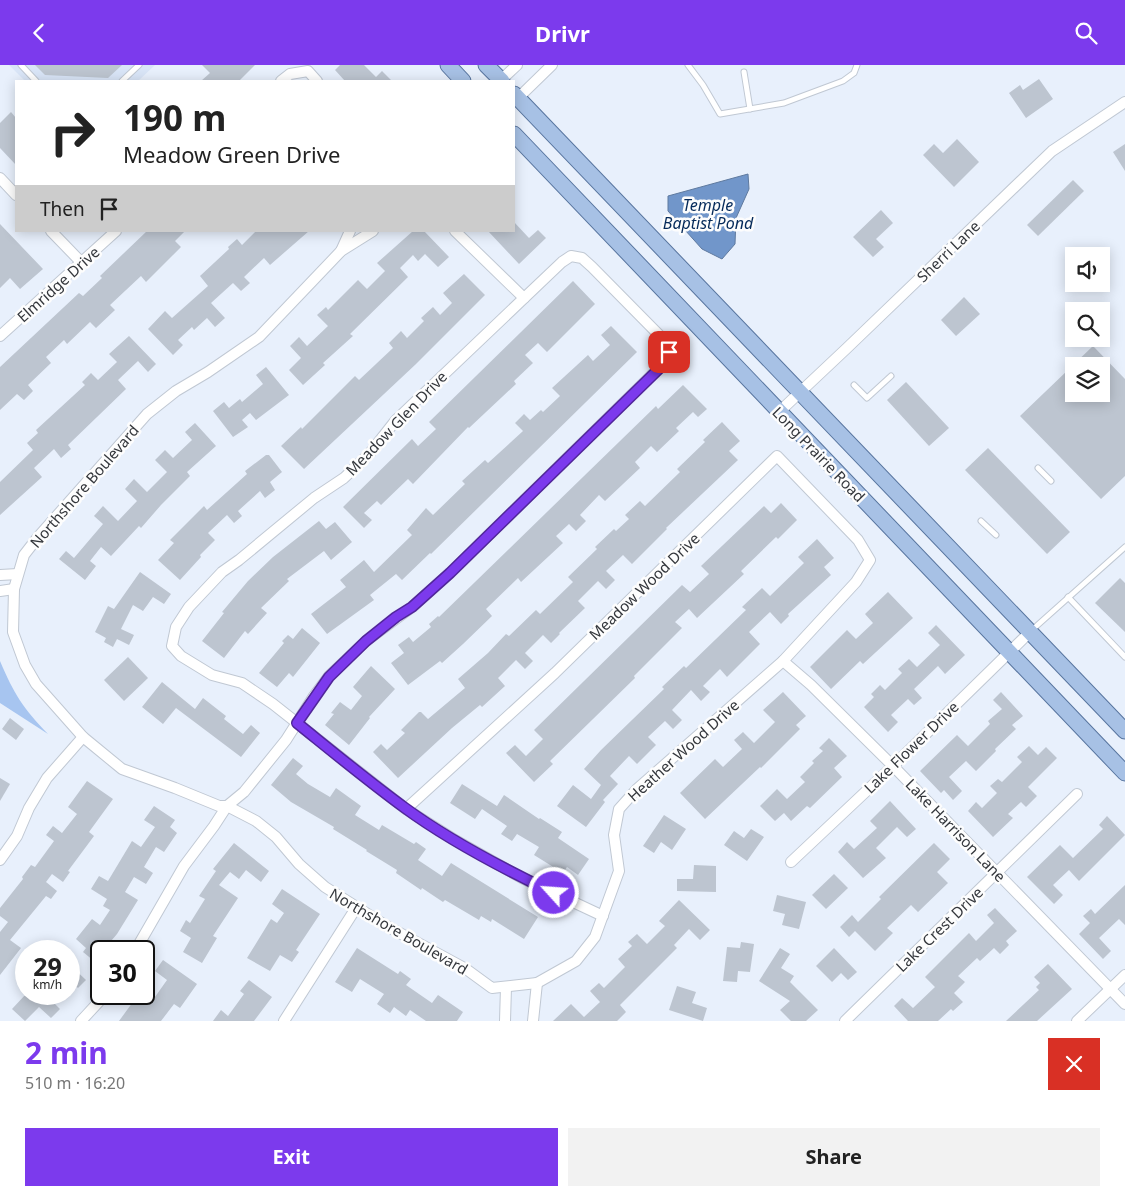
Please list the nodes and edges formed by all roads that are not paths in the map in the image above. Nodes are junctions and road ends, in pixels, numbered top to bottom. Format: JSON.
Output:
{"nodes":[{"id":1,"x":22,"y":65,"type":"edge"},
{"id":2,"x":139,"y":65,"type":"edge"},
{"id":3,"x":448,"y":65,"type":"edge"},
{"id":4,"x":486,"y":65,"type":"edge"},
{"id":5,"x":517,"y":65,"type":"edge"},
{"id":6,"x":552,"y":65,"type":"edge"},
{"id":7,"x":688,"y":65,"type":"edge"},
{"id":8,"x":857,"y":65,"type":"edge"},
{"id":9,"x":744,"y":72,"type":"dead end"},
{"id":10,"x":35,"y":80,"type":"edge"},
{"id":11,"x":123,"y":80,"type":"edge"},
{"id":12,"x":282,"y":80,"type":"edge"},
{"id":13,"x":316,"y":80,"type":"edge"},
{"id":14,"x":462,"y":80,"type":"edge"},
{"id":15,"x":500,"y":80,"type":"edge"},
{"id":16,"x":502,"y":80,"type":"edge"},
{"id":17,"x":515,"y":98,"type":"edge"},
{"id":18,"x":1125,"y":102,"type":"edge"},
{"id":19,"x":750,"y":109,"type":"junction"},
{"id":20,"x":515,"y":135,"type":"edge"},
{"id":21,"x":0,"y":178,"type":"edge"},
{"id":22,"x":15,"y":194,"type":"edge"},
{"id":23,"x":52,"y":232,"type":"edge"},
{"id":24,"x":115,"y":232,"type":"edge"},
{"id":25,"x":350,"y":232,"type":"edge"},
{"id":26,"x":371,"y":232,"type":"edge"},
{"id":27,"x":455,"y":232,"type":"edge"},
{"id":28,"x":341,"y":251,"type":"junction"},
{"id":29,"x":81,"y":262,"type":"junction"},
{"id":30,"x":524,"y":299,"type":"junction"},
{"id":31,"x":0,"y":336,"type":"edge"},
{"id":32,"x":891,"y":376,"type":"dead end"},
{"id":33,"x":854,"y":385,"type":"dead end"},
{"id":34,"x":799,"y":392,"type":"junction"},
{"id":35,"x":779,"y":412,"type":"junction"},
{"id":36,"x":1038,"y":468,"type":"dead end"},
{"id":37,"x":1051,"y":481,"type":"dead end"},
{"id":38,"x":981,"y":521,"type":"dead end"},
{"id":39,"x":996,"y":535,"type":"dead end"},
{"id":40,"x":1124,"y":550,"type":"edge"},
{"id":41,"x":870,"y":561,"type":"joint"},
{"id":42,"x":18,"y":574,"type":"junction"},
{"id":43,"x":0,"y":575,"type":"edge"},
{"id":44,"x":14,"y":589,"type":"junction"},
{"id":45,"x":0,"y":591,"type":"edge"},
{"id":46,"x":1068,"y":597,"type":"junction"},
{"id":47,"x":1030,"y":632,"type":"junction"},
{"id":48,"x":1009,"y":652,"type":"junction"},
{"id":49,"x":1125,"y":657,"type":"edge"},
{"id":50,"x":783,"y":661,"type":"junction"},
{"id":51,"x":297,"y":723,"type":"junction"},
{"id":52,"x":1125,"y":731,"type":"edge"},
{"id":53,"x":83,"y":737,"type":"junction"},
{"id":54,"x":893,"y":766,"type":"junction"},
{"id":55,"x":1125,"y":773,"type":"edge"},
{"id":56,"x":1077,"y":794,"type":"dead end"},
{"id":57,"x":227,"y":806,"type":"junction"},
{"id":58,"x":406,"y":809,"type":"junction"},
{"id":59,"x":0,"y":860,"type":"edge"},
{"id":60,"x":791,"y":861,"type":"dead end"},
{"id":61,"x":997,"y":873,"type":"junction"},
{"id":62,"x":356,"y":907,"type":"junction"},
{"id":63,"x":603,"y":917,"type":"junction"},
{"id":64,"x":141,"y":940,"type":"edge"},
{"id":65,"x":1125,"y":975,"type":"edge"},
{"id":66,"x":537,"y":983,"type":"junction"},
{"id":67,"x":506,"y":987,"type":"junction"},
{"id":68,"x":1111,"y":989,"type":"junction"},
{"id":69,"x":1125,"y":1004,"type":"edge"},
{"id":70,"x":96,"y":1005,"type":"edge"},
{"id":71,"x":81,"y":1021,"type":"edge"},
{"id":72,"x":284,"y":1021,"type":"edge"},
{"id":73,"x":505,"y":1021,"type":"edge"},
{"id":74,"x":533,"y":1021,"type":"edge"},
{"id":75,"x":845,"y":1021,"type":"edge"},
{"id":76,"x":1076,"y":1021,"type":"edge"}],
"edges":[{"from":1,"to":10,"type":"lane"},
{"from":2,"to":11,"type":"lane"},
{"from":3,"to":14,"type":"main road"},
{"from":4,"to":15,"type":"main road"},
{"from":5,"to":16,"type":"street"},
{"from":6,"to":17,"type":"street"},
{"from":7,"to":19,"type":"lane"},
{"from":8,"to":19,"type":"lane"},
{"from":9,"to":19,"type":"lane"},
{"from":12,"to":13,"type":"street"},
{"from":17,"to":34,"type":"main road","name":"Long Prairie Road"},
{"from":18,"to":34,"type":"street","name":"Sherri Lane"},
{"from":20,"to":35,"type":"main road","name":"Long Prairie Road"},
{"from":21,"to":22,"type":"street"},
{"from":23,"to":29,"type":"street"},
{"from":24,"to":29,"type":"street","name":"Elmridge Drive"},
{"from":25,"to":28,"type":"street","name":"Northshore Boulevard"},
{"from":26,"to":28,"type":"street","name":"Northshore Boulevard"},
{"from":27,"to":30,"type":"street"},
{"from":28,"to":42,"type":"street","name":"Northshore Boulevard"},
{"from":29,"to":31,"type":"street","name":"Elmridge Drive"},
{"from":30,"to":51,"type":"street","name":"Meadow Glen Drive"},
{"from":30,"to":51,"type":"street","name":"Meadow Glen Drive"},
{"from":32,"to":33,"type":"lane"},
{"from":34,"to":35,"type":"street","name":"Sherri Lane"},
{"from":34,"to":47,"type":"main road","name":"Long Prairie Road"},
{"from":35,"to":48,"type":"main road","name":"Long Prairie Road"},
{"from":36,"to":37,"type":"lane"},
{"from":38,"to":39,"type":"lane"},
{"from":40,"to":46,"type":"lane"},
{"from":41,"to":50,"type":"street","name":"Heather Wood Drive"},
{"from":41,"to":58,"type":"street","name":"Meadow Wood Drive"},
{"from":42,"to":43,"type":"street"},
{"from":42,"to":44,"type":"street","name":"Northshore Boulevard"},
{"from":44,"to":45,"type":"street"},
{"from":44,"to":53,"type":"street","name":"Northshore Boulevard"},
{"from":46,"to":47,"type":"lane"},
{"from":46,"to":49,"type":"lane"},
{"from":47,"to":48,"type":"street","name":"Lake Flower Drive"},
{"from":47,"to":52,"type":"main road","name":"Long Prairie Road"},
{"from":48,"to":54,"type":"street","name":"Lake Flower Drive"},
{"from":48,"to":55,"type":"main road","name":"Long Prairie Road"},
{"from":50,"to":54,"type":"street","name":"Lake Harrison Lane"},
{"from":50,"to":63,"type":"street","name":"Heather Wood Drive"},
{"from":51,"to":57,"type":"street"},
{"from":51,"to":58,"type":"street"},
{"from":53,"to":57,"type":"street","name":"Northshore Boulevard"},
{"from":53,"to":59,"type":"street"},
{"from":54,"to":60,"type":"street","name":"Lake Flower Drive"},
{"from":54,"to":61,"type":"street","name":"Lake Harrison Lane"},
{"from":56,"to":61,"type":"street","name":"Lake Crest Drive"},
{"from":57,"to":62,"type":"street","name":"Northshore Boulevard"},
{"from":57,"to":64,"type":"street"},
{"from":58,"to":63,"type":"street"},
{"from":61,"to":68,"type":"street","name":"Lake Harrison Lane"},
{"from":61,"to":75,"type":"street","name":"Lake Crest Drive"},
{"from":62,"to":67,"type":"street","name":"Northshore Boulevard"},
{"from":62,"to":72,"type":"street"},
{"from":63,"to":66,"type":"street","name":"Heather Wood Drive"},
{"from":65,"to":68,"type":"street"},
{"from":66,"to":67,"type":"street","name":"Heather Wood Drive"},
{"from":66,"to":74,"type":"street"},
{"from":67,"to":73,"type":"street"},
{"from":68,"to":69,"type":"street","name":"Lake Harrison Lane"},
{"from":68,"to":76,"type":"street"},
{"from":70,"to":71,"type":"street"}]}
